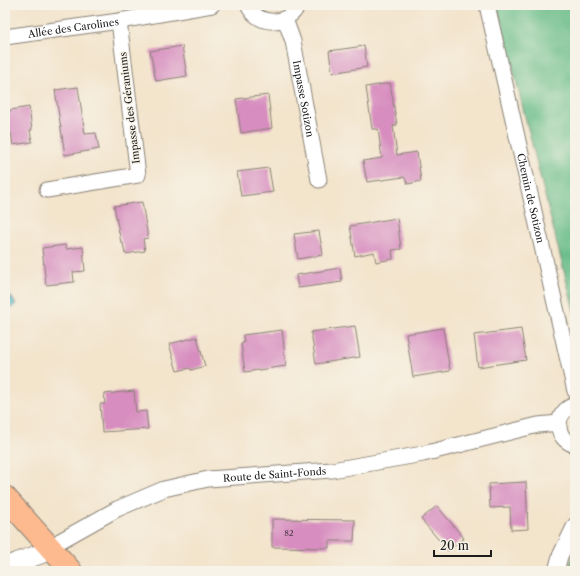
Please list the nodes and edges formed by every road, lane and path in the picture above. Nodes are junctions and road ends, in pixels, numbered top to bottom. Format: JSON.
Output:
{"nodes":[{"id":1,"x":212,"y":5,"type":"edge"},
{"id":2,"x":248,"y":5,"type":"edge"},
{"id":3,"x":298,"y":5,"type":"edge"},
{"id":4,"x":487,"y":5,"type":"edge"},
{"id":5,"x":285,"y":19,"type":"junction"},
{"id":6,"x":119,"y":21,"type":"junction"},
{"id":7,"x":5,"y":37,"type":"edge"},
{"id":8,"x":319,"y":180,"type":"dead end"},
{"id":9,"x":47,"y":190,"type":"dead end"},
{"id":10,"x":575,"y":391,"type":"edge"},
{"id":11,"x":575,"y":405,"type":"edge"},
{"id":12,"x":559,"y":423,"type":"junction"},
{"id":13,"x":575,"y":445,"type":"edge"},
{"id":14,"x":5,"y":496,"type":"edge"},
{"id":15,"x":575,"y":525,"type":"edge"},
{"id":16,"x":51,"y":550,"type":"junction"},
{"id":17,"x":5,"y":567,"type":"edge"},
{"id":18,"x":71,"y":571,"type":"edge"},
{"id":19,"x":556,"y":571,"type":"edge"}],
"edges":[{"from":1,"to":6,"type":"street","name":"Allée des Carolines"},
{"from":2,"to":5,"type":"street"},
{"from":3,"to":5,"type":"street"},
{"from":4,"to":10,"type":"street","name":"Chemin de Sotizon"},
{"from":5,"to":8,"type":"street","name":"Impasse Sotizon"},
{"from":6,"to":7,"type":"street","name":"Allée des Carolines"},
{"from":6,"to":9,"type":"street","name":"Impasse des Géraniums"},
{"from":11,"to":12,"type":"street"},
{"from":12,"to":13,"type":"street"},
{"from":12,"to":16,"type":"street","name":"Route de Saint-Fonds"},
{"from":14,"to":16,"type":"main road"},
{"from":15,"to":19,"type":"street"},
{"from":16,"to":17,"type":"street","name":"Route de Saint-Fonds"},
{"from":16,"to":18,"type":"main road"}]}
